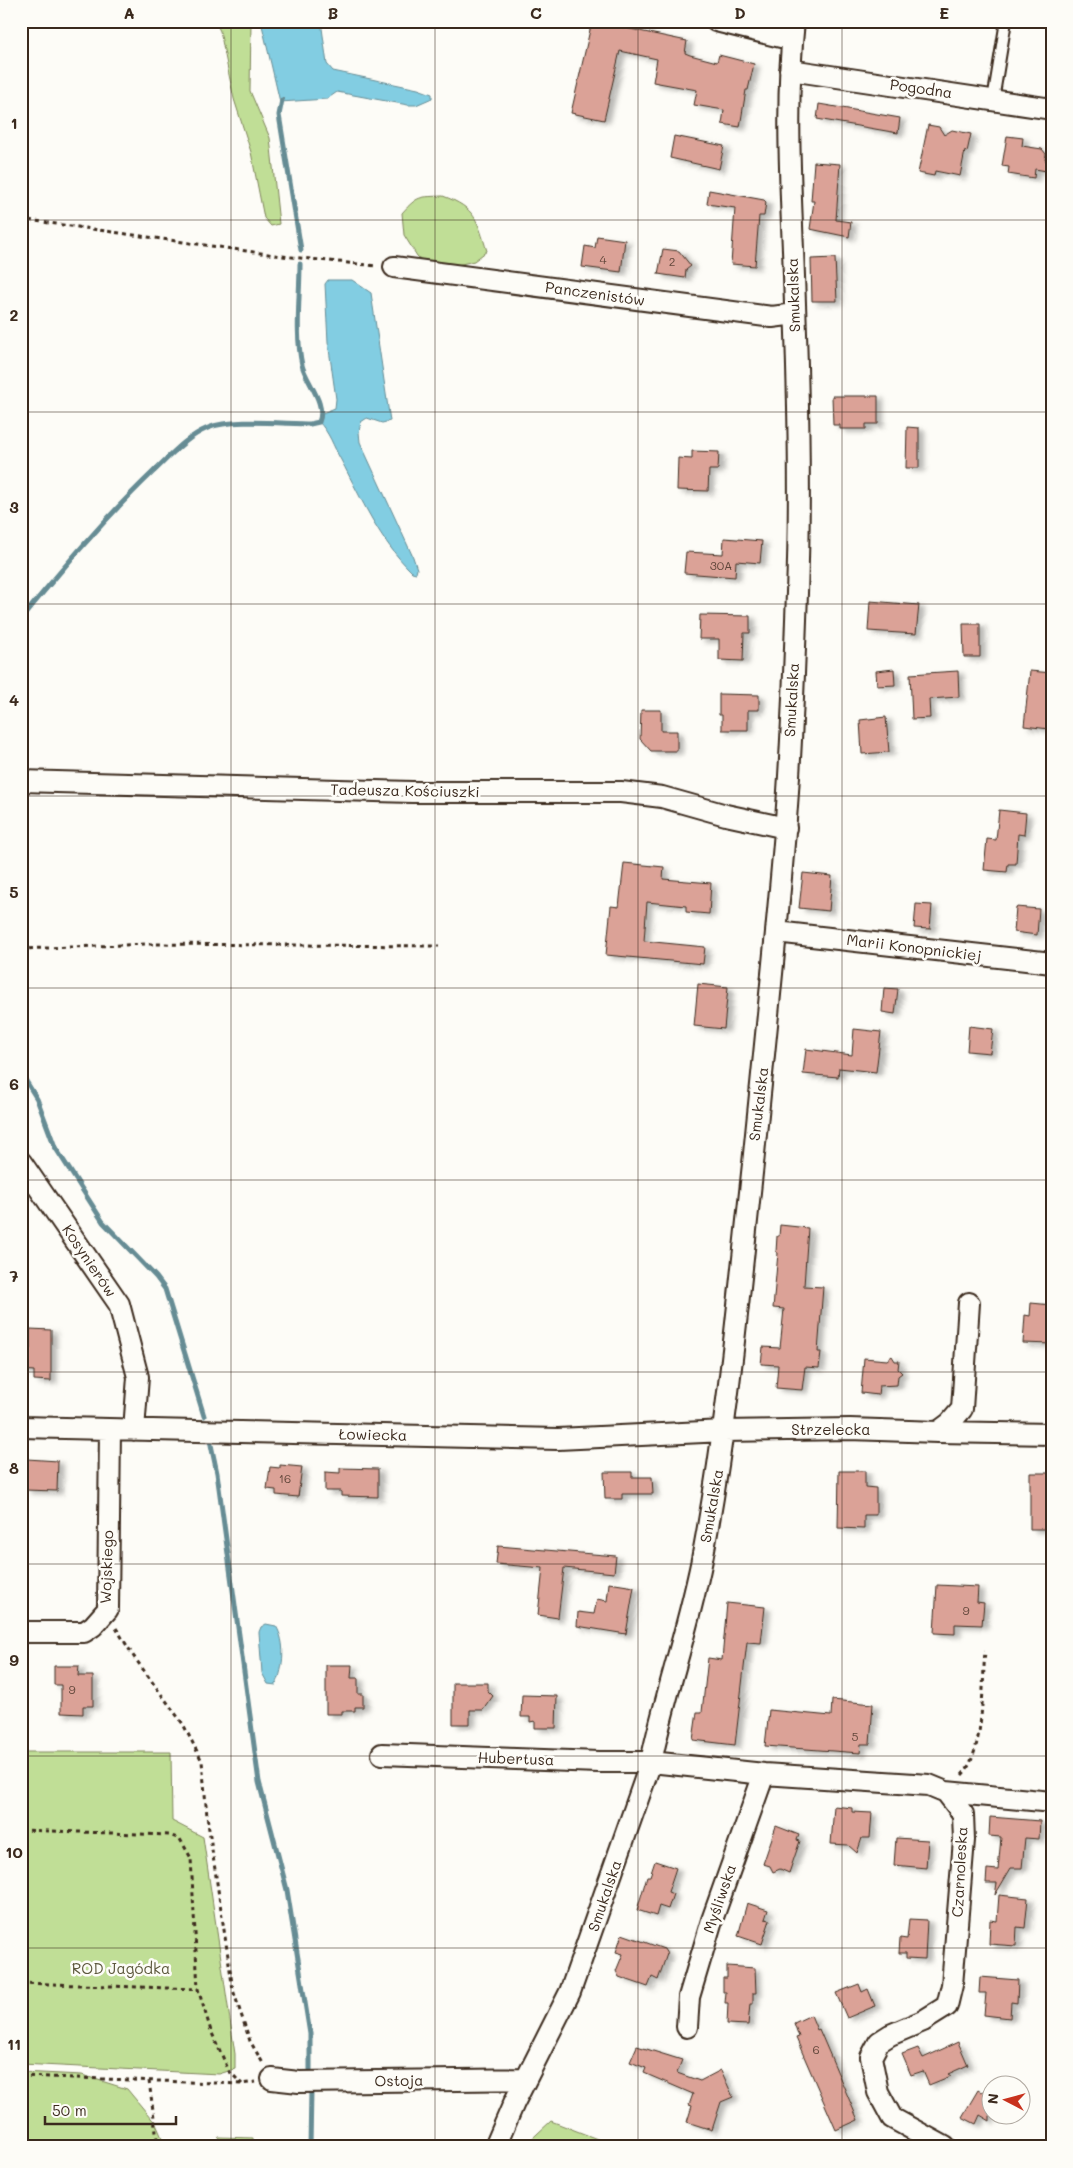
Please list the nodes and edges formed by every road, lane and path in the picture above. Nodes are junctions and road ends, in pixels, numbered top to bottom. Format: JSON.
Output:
{"nodes":[{"id":1,"x":716,"y":21,"type":"edge"},
{"id":2,"x":1006,"y":21,"type":"edge"},
{"id":3,"x":793,"y":29,"type":"edge"},
{"id":4,"x":790,"y":70,"type":"junction"},
{"id":5,"x":993,"y":100,"type":"junction"},
{"id":6,"x":1052,"y":109,"type":"edge"},
{"id":7,"x":21,"y":219,"type":"edge"},
{"id":8,"x":394,"y":267,"type":"joint"},
{"id":9,"x":795,"y":314,"type":"junction"},
{"id":10,"x":21,"y":781,"type":"edge"},
{"id":11,"x":786,"y":828,"type":"junction"},
{"id":12,"x":776,"y":932,"type":"junction"},
{"id":13,"x":439,"y":946,"type":"dead end"},
{"id":14,"x":21,"y":949,"type":"edge"},
{"id":15,"x":1052,"y":963,"type":"edge"},
{"id":16,"x":21,"y":1162,"type":"edge"},
{"id":17,"x":969,"y":1303,"type":"dead end"},
{"id":18,"x":21,"y":1427,"type":"edge"},
{"id":19,"x":110,"y":1430,"type":"junction"},
{"id":20,"x":134,"y":1430,"type":"junction"},
{"id":21,"x":724,"y":1431,"type":"junction"},
{"id":22,"x":938,"y":1432,"type":"junction"},
{"id":23,"x":1052,"y":1434,"type":"edge"},
{"id":24,"x":108,"y":1609,"type":"junction"},
{"id":25,"x":21,"y":1632,"type":"edge"},
{"id":26,"x":985,"y":1651,"type":"dead end"},
{"id":27,"x":382,"y":1754,"type":"dead end"},
{"id":28,"x":651,"y":1762,"type":"junction"},
{"id":29,"x":764,"y":1774,"type":"junction"},
{"id":30,"x":946,"y":1792,"type":"junction"},
{"id":31,"x":1052,"y":1802,"type":"edge"},
{"id":32,"x":21,"y":1830,"type":"edge"},
{"id":33,"x":21,"y":1983,"type":"edge"},
{"id":34,"x":198,"y":1988,"type":"junction"},
{"id":35,"x":687,"y":2027,"type":"dead end"},
{"id":36,"x":21,"y":2076,"type":"edge"},
{"id":37,"x":272,"y":2079,"type":"joint"},
{"id":38,"x":526,"y":2079,"type":"junction"},
{"id":39,"x":149,"y":2082,"type":"junction"},
{"id":40,"x":158,"y":2147,"type":"edge"},
{"id":41,"x":495,"y":2147,"type":"edge"},
{"id":42,"x":945,"y":2147,"type":"edge"}],
"edges":[{"from":1,"to":3,"type":"street"},
{"from":2,"to":5,"type":"lane"},
{"from":3,"to":4,"type":"street","name":"Smukalska"},
{"from":4,"to":5,"type":"street","name":"Pogodna"},
{"from":4,"to":9,"type":"street","name":"Smukalska"},
{"from":5,"to":6,"type":"street","name":"Pogodna"},
{"from":7,"to":8,"type":"path"},
{"from":8,"to":9,"type":"street","name":"Panczenistów"},
{"from":9,"to":11,"type":"street","name":"Smukalska"},
{"from":10,"to":11,"type":"street","name":"Tadeusza Kościuszki"},
{"from":11,"to":12,"type":"street","name":"Smukalska"},
{"from":12,"to":15,"type":"street","name":"Marii Konopnickiej"},
{"from":12,"to":21,"type":"street","name":"Smukalska"},
{"from":13,"to":14,"type":"path"},
{"from":16,"to":20,"type":"street","name":"Kosynierów"},
{"from":17,"to":22,"type":"street"},
{"from":18,"to":19,"type":"street","name":"Łowiecka"},
{"from":19,"to":20,"type":"street","name":"Łowiecka"},
{"from":19,"to":24,"type":"street","name":"Wojskiego"},
{"from":20,"to":21,"type":"street","name":"Łowiecka"},
{"from":21,"to":22,"type":"street","name":"Strzelecka"},
{"from":21,"to":28,"type":"street","name":"Smukalska"},
{"from":22,"to":23,"type":"street","name":"Strzelecka"},
{"from":24,"to":25,"type":"street","name":"Wojskiego"},
{"from":24,"to":37,"type":"path"},
{"from":26,"to":30,"type":"path"},
{"from":27,"to":28,"type":"street","name":"Hubertusa"},
{"from":28,"to":29,"type":"street"},
{"from":28,"to":38,"type":"street","name":"Smukalska"},
{"from":29,"to":30,"type":"street"},
{"from":29,"to":35,"type":"street","name":"Myśliwska"},
{"from":30,"to":31,"type":"street"},
{"from":30,"to":42,"type":"street","name":"Czarnoleska"},
{"from":32,"to":34,"type":"path"},
{"from":33,"to":34,"type":"path"},
{"from":34,"to":39,"type":"path"},
{"from":36,"to":39,"type":"path"},
{"from":37,"to":38,"type":"street","name":"Ostoja"},
{"from":38,"to":41,"type":"street","name":"Smukalska"},
{"from":39,"to":40,"type":"path"}]}
